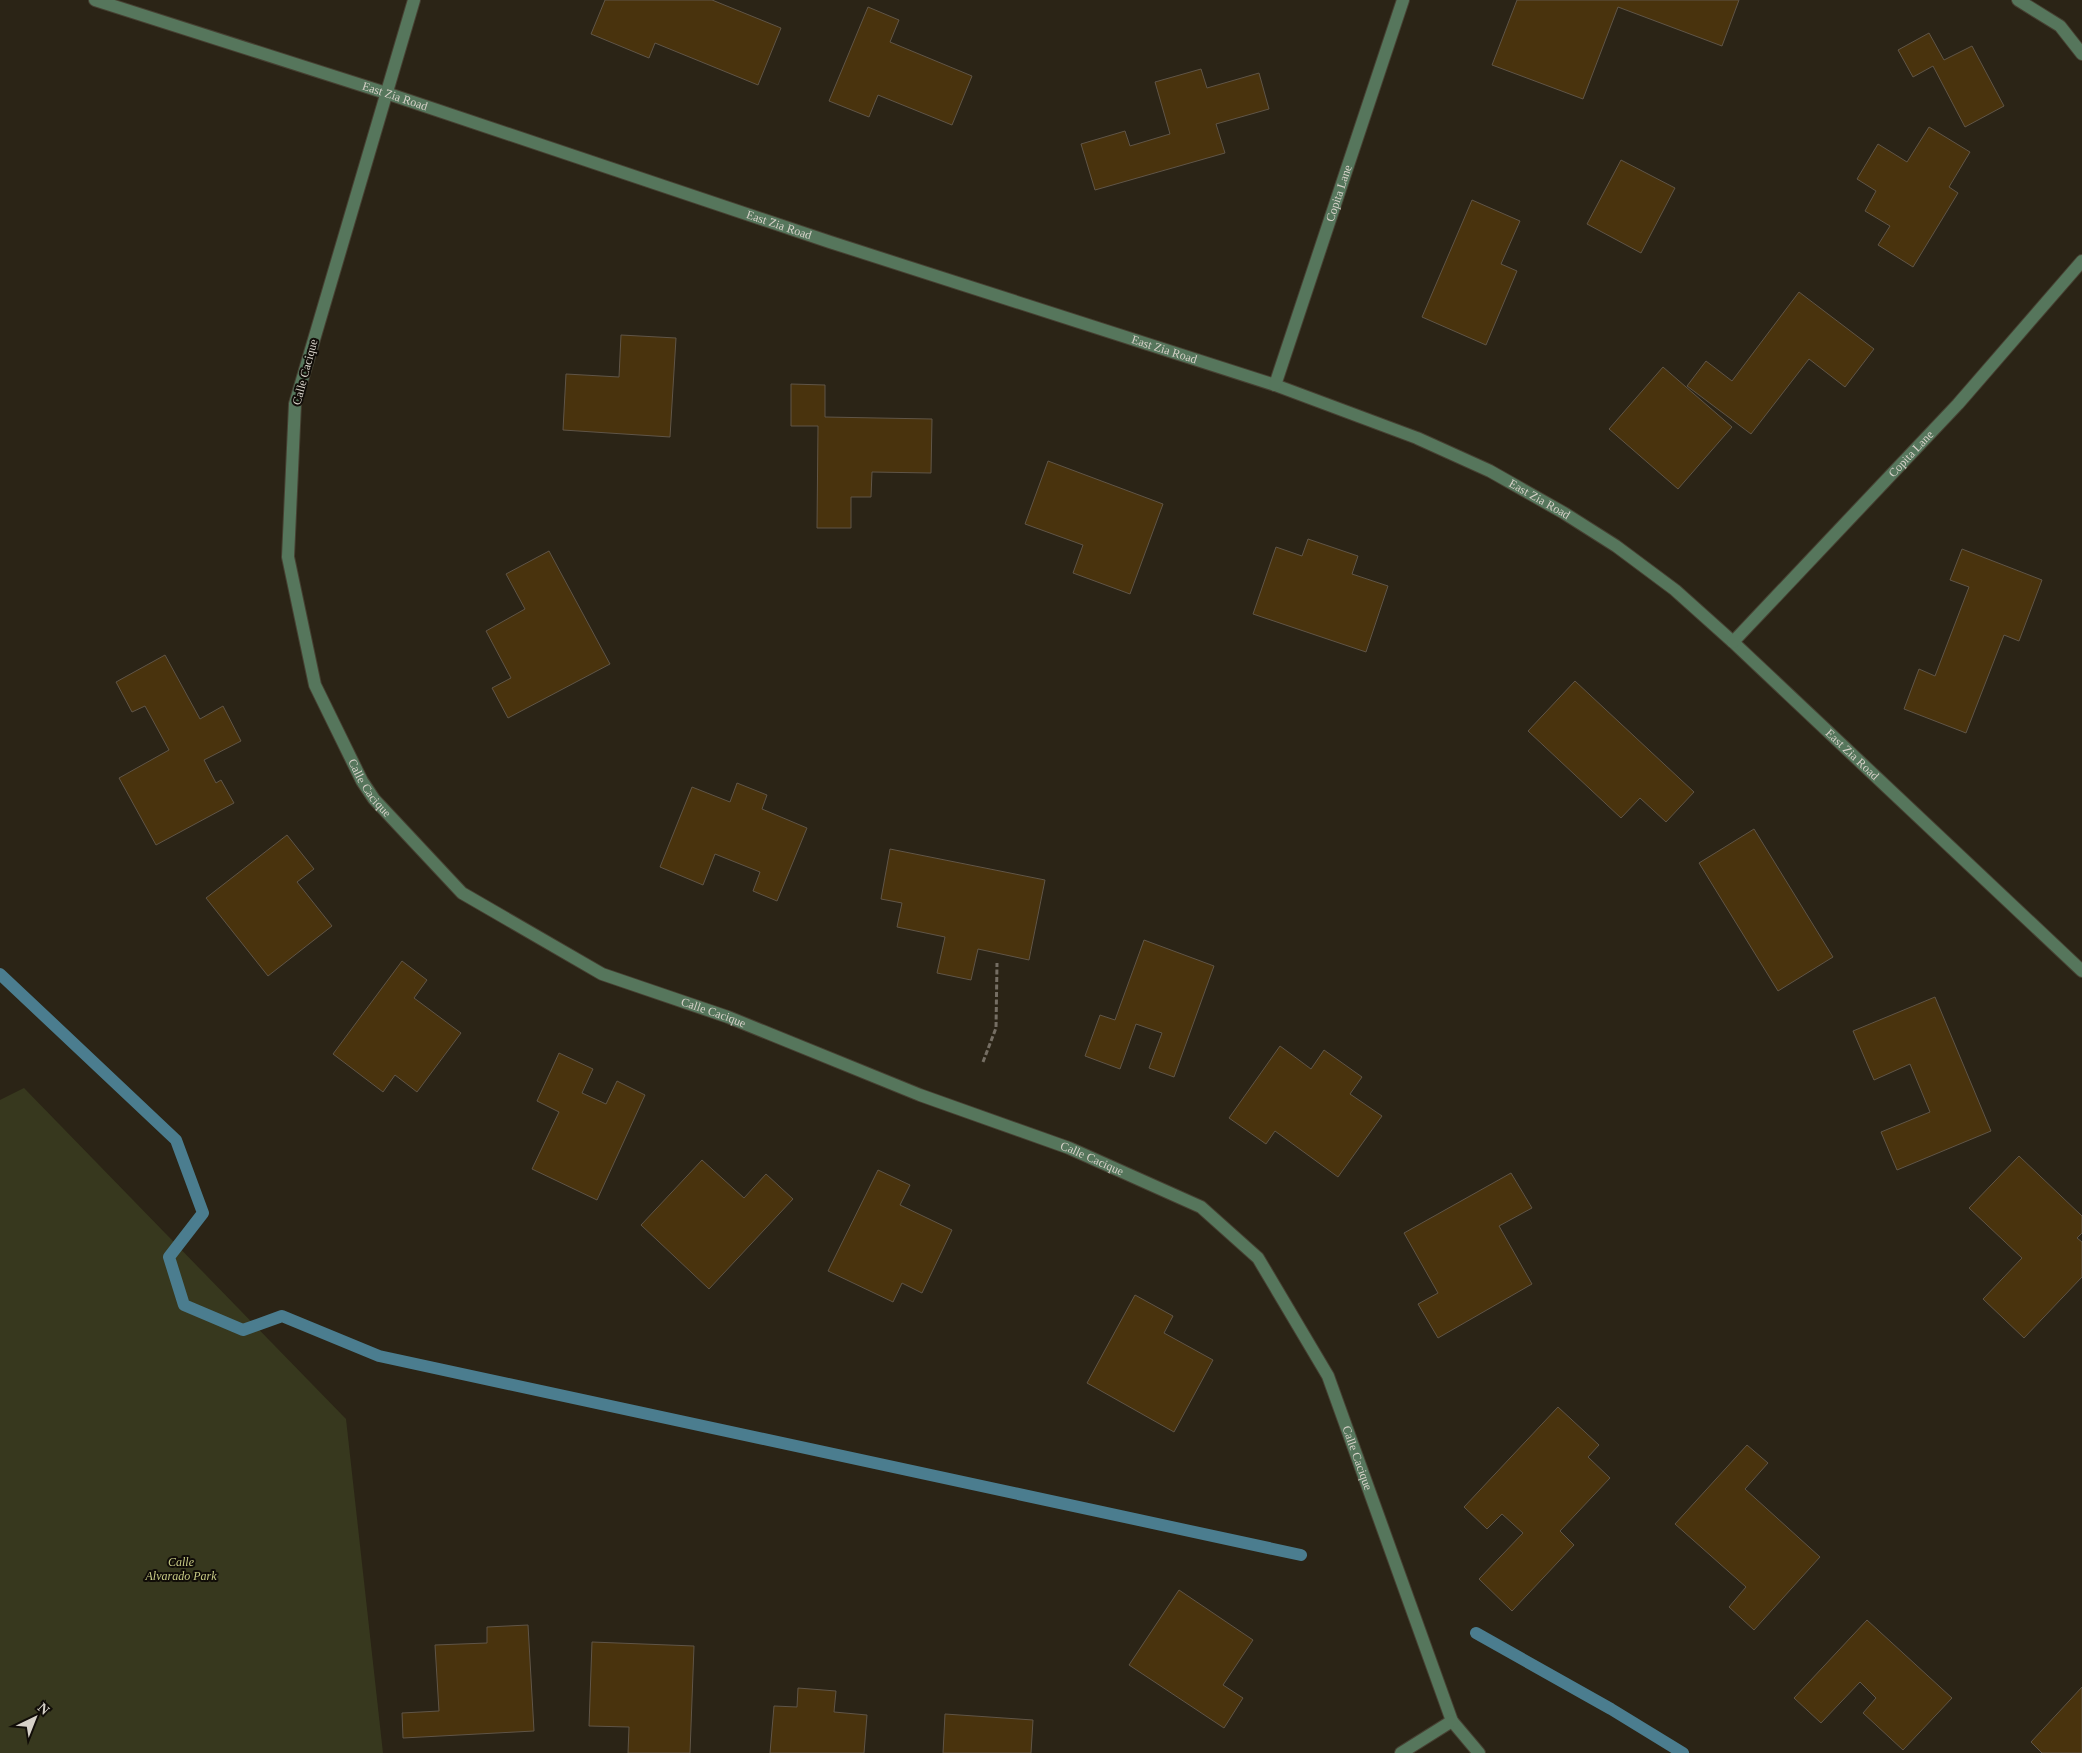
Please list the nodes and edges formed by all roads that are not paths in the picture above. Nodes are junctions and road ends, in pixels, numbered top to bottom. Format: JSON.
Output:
{"nodes":[{"id":1,"x":95,"y":0,"type":"edge"},
{"id":2,"x":414,"y":0,"type":"edge"},
{"id":3,"x":1403,"y":0,"type":"edge"},
{"id":4,"x":2018,"y":0,"type":"edge"},
{"id":5,"x":2082,"y":54,"type":"edge"},
{"id":6,"x":386,"y":93,"type":"junction"},
{"id":7,"x":2082,"y":261,"type":"edge"},
{"id":8,"x":1276,"y":385,"type":"junction"},
{"id":9,"x":1733,"y":642,"type":"junction"},
{"id":10,"x":2082,"y":971,"type":"edge"},
{"id":11,"x":1452,"y":1721,"type":"junction"},
{"id":12,"x":1401,"y":1753,"type":"edge"},
{"id":13,"x":1479,"y":1753,"type":"edge"}],
"edges":[{"from":1,"to":6,"type":"street","name":"East Zia Road"},
{"from":2,"to":6,"type":"street","name":"Calle Cacique"},
{"from":3,"to":8,"type":"street","name":"Copita Lane"},
{"from":4,"to":5,"type":"street"},
{"from":6,"to":8,"type":"street","name":"East Zia Road"},
{"from":6,"to":11,"type":"street","name":"Calle Cacique"},
{"from":7,"to":9,"type":"street","name":"Copita Lane"},
{"from":8,"to":9,"type":"street","name":"East Zia Road"},
{"from":9,"to":10,"type":"street","name":"East Zia Road"},
{"from":11,"to":12,"type":"street"},
{"from":11,"to":13,"type":"street","name":"Calle Cacique"}]}
